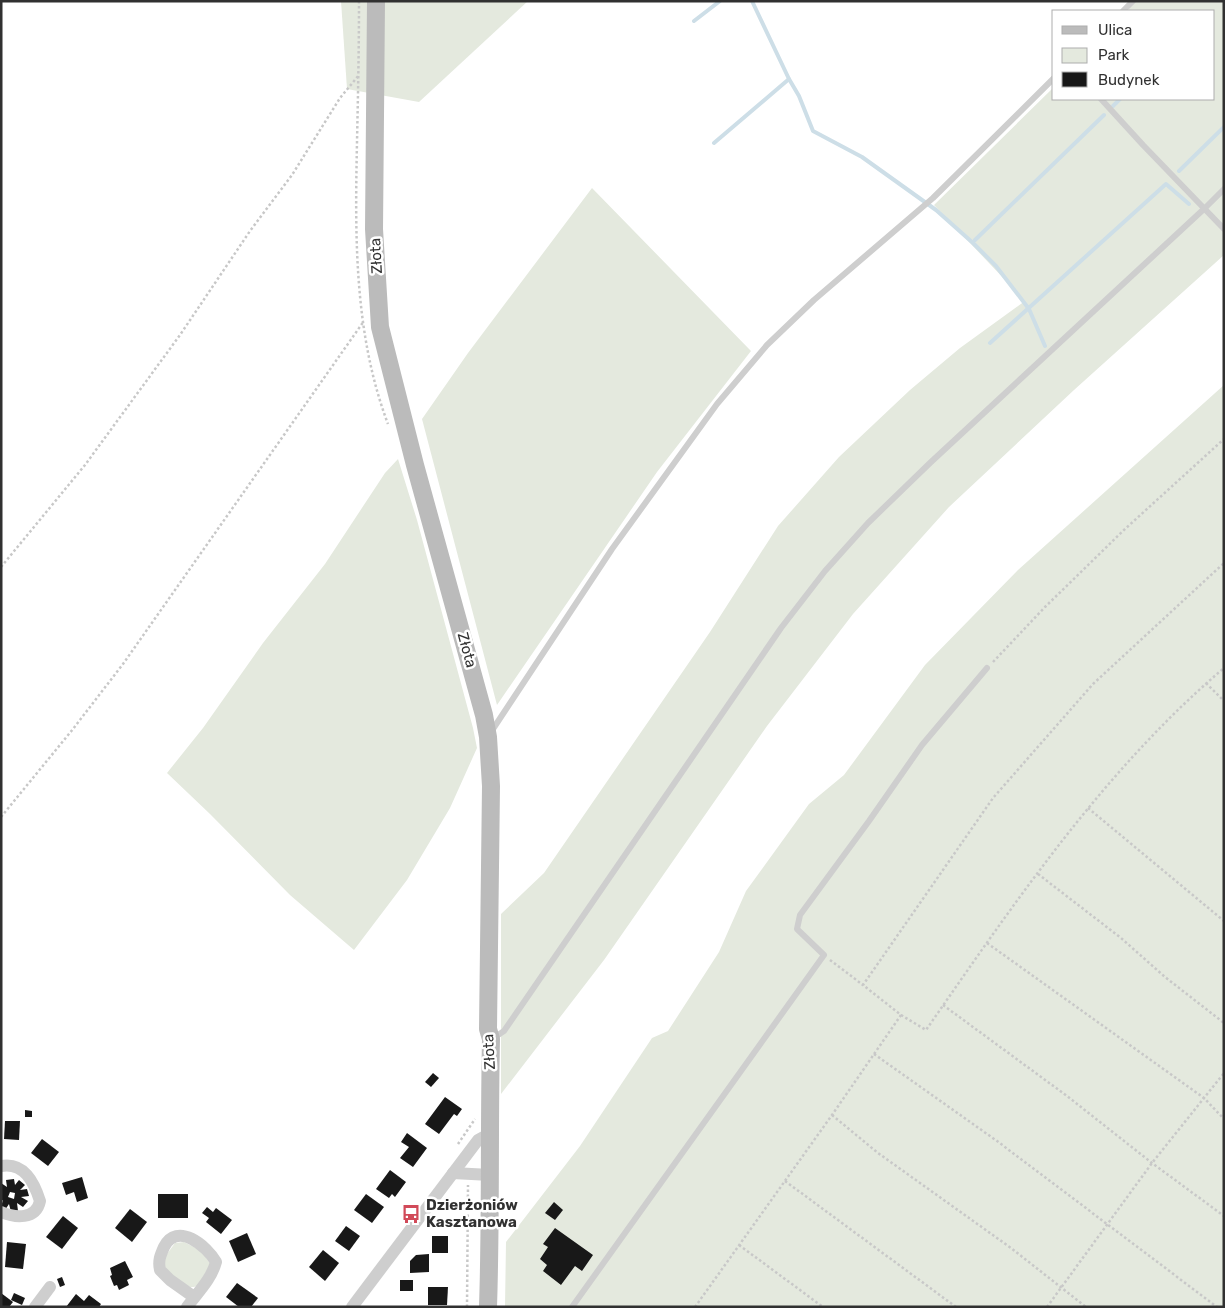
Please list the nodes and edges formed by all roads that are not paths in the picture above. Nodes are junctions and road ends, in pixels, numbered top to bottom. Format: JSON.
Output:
{"nodes":[{"id":1,"x":376,"y":1,"type":"edge"},
{"id":2,"x":1133,"y":1,"type":"edge"},
{"id":3,"x":1124,"y":10,"type":"edge"},
{"id":4,"x":1052,"y":80,"type":"edge"},
{"id":5,"x":1102,"y":100,"type":"edge"},
{"id":6,"x":1224,"y":189,"type":"edge"},
{"id":7,"x":1205,"y":208,"type":"junction"},
{"id":8,"x":1224,"y":229,"type":"edge"},
{"id":9,"x":987,"y":668,"type":"road end"},
{"id":10,"x":488,"y":737,"type":"junction"},
{"id":11,"x":491,"y":1039,"type":"junction"},
{"id":12,"x":489,"y":1134,"type":"junction"},
{"id":13,"x":1,"y":1166,"type":"edge"},
{"id":14,"x":453,"y":1173,"type":"junction"},
{"id":15,"x":490,"y":1175,"type":"junction"},
{"id":16,"x":1,"y":1212,"type":"edge"},
{"id":17,"x":50,"y":1287,"type":"dead end"},
{"id":18,"x":191,"y":1302,"type":"edge"},
{"id":19,"x":35,"y":1307,"type":"edge"},
{"id":20,"x":352,"y":1307,"type":"edge"},
{"id":21,"x":488,"y":1307,"type":"edge"},
{"id":22,"x":572,"y":1307,"type":"edge"}],
"edges":[{"from":1,"to":10,"type":"street","name":"Złota"},
{"from":2,"to":3,"type":"lane"},
{"from":4,"to":10,"type":"lane"},
{"from":5,"to":7,"type":"lane"},
{"from":6,"to":7,"type":"lane"},
{"from":7,"to":8,"type":"lane"},
{"from":7,"to":11,"type":"lane"},
{"from":9,"to":22,"type":"lane"},
{"from":10,"to":11,"type":"street","name":"Złota"},
{"from":11,"to":12,"type":"street","name":"Złota"},
{"from":12,"to":14,"type":"street"},
{"from":12,"to":15,"type":"street","name":"Złota"},
{"from":13,"to":16,"type":"street"},
{"from":14,"to":15,"type":"street"},
{"from":14,"to":20,"type":"street"},
{"from":15,"to":21,"type":"street","name":"Złota"},
{"from":17,"to":19,"type":"street"},
{"from":18,"to":18,"type":"street"}]}
